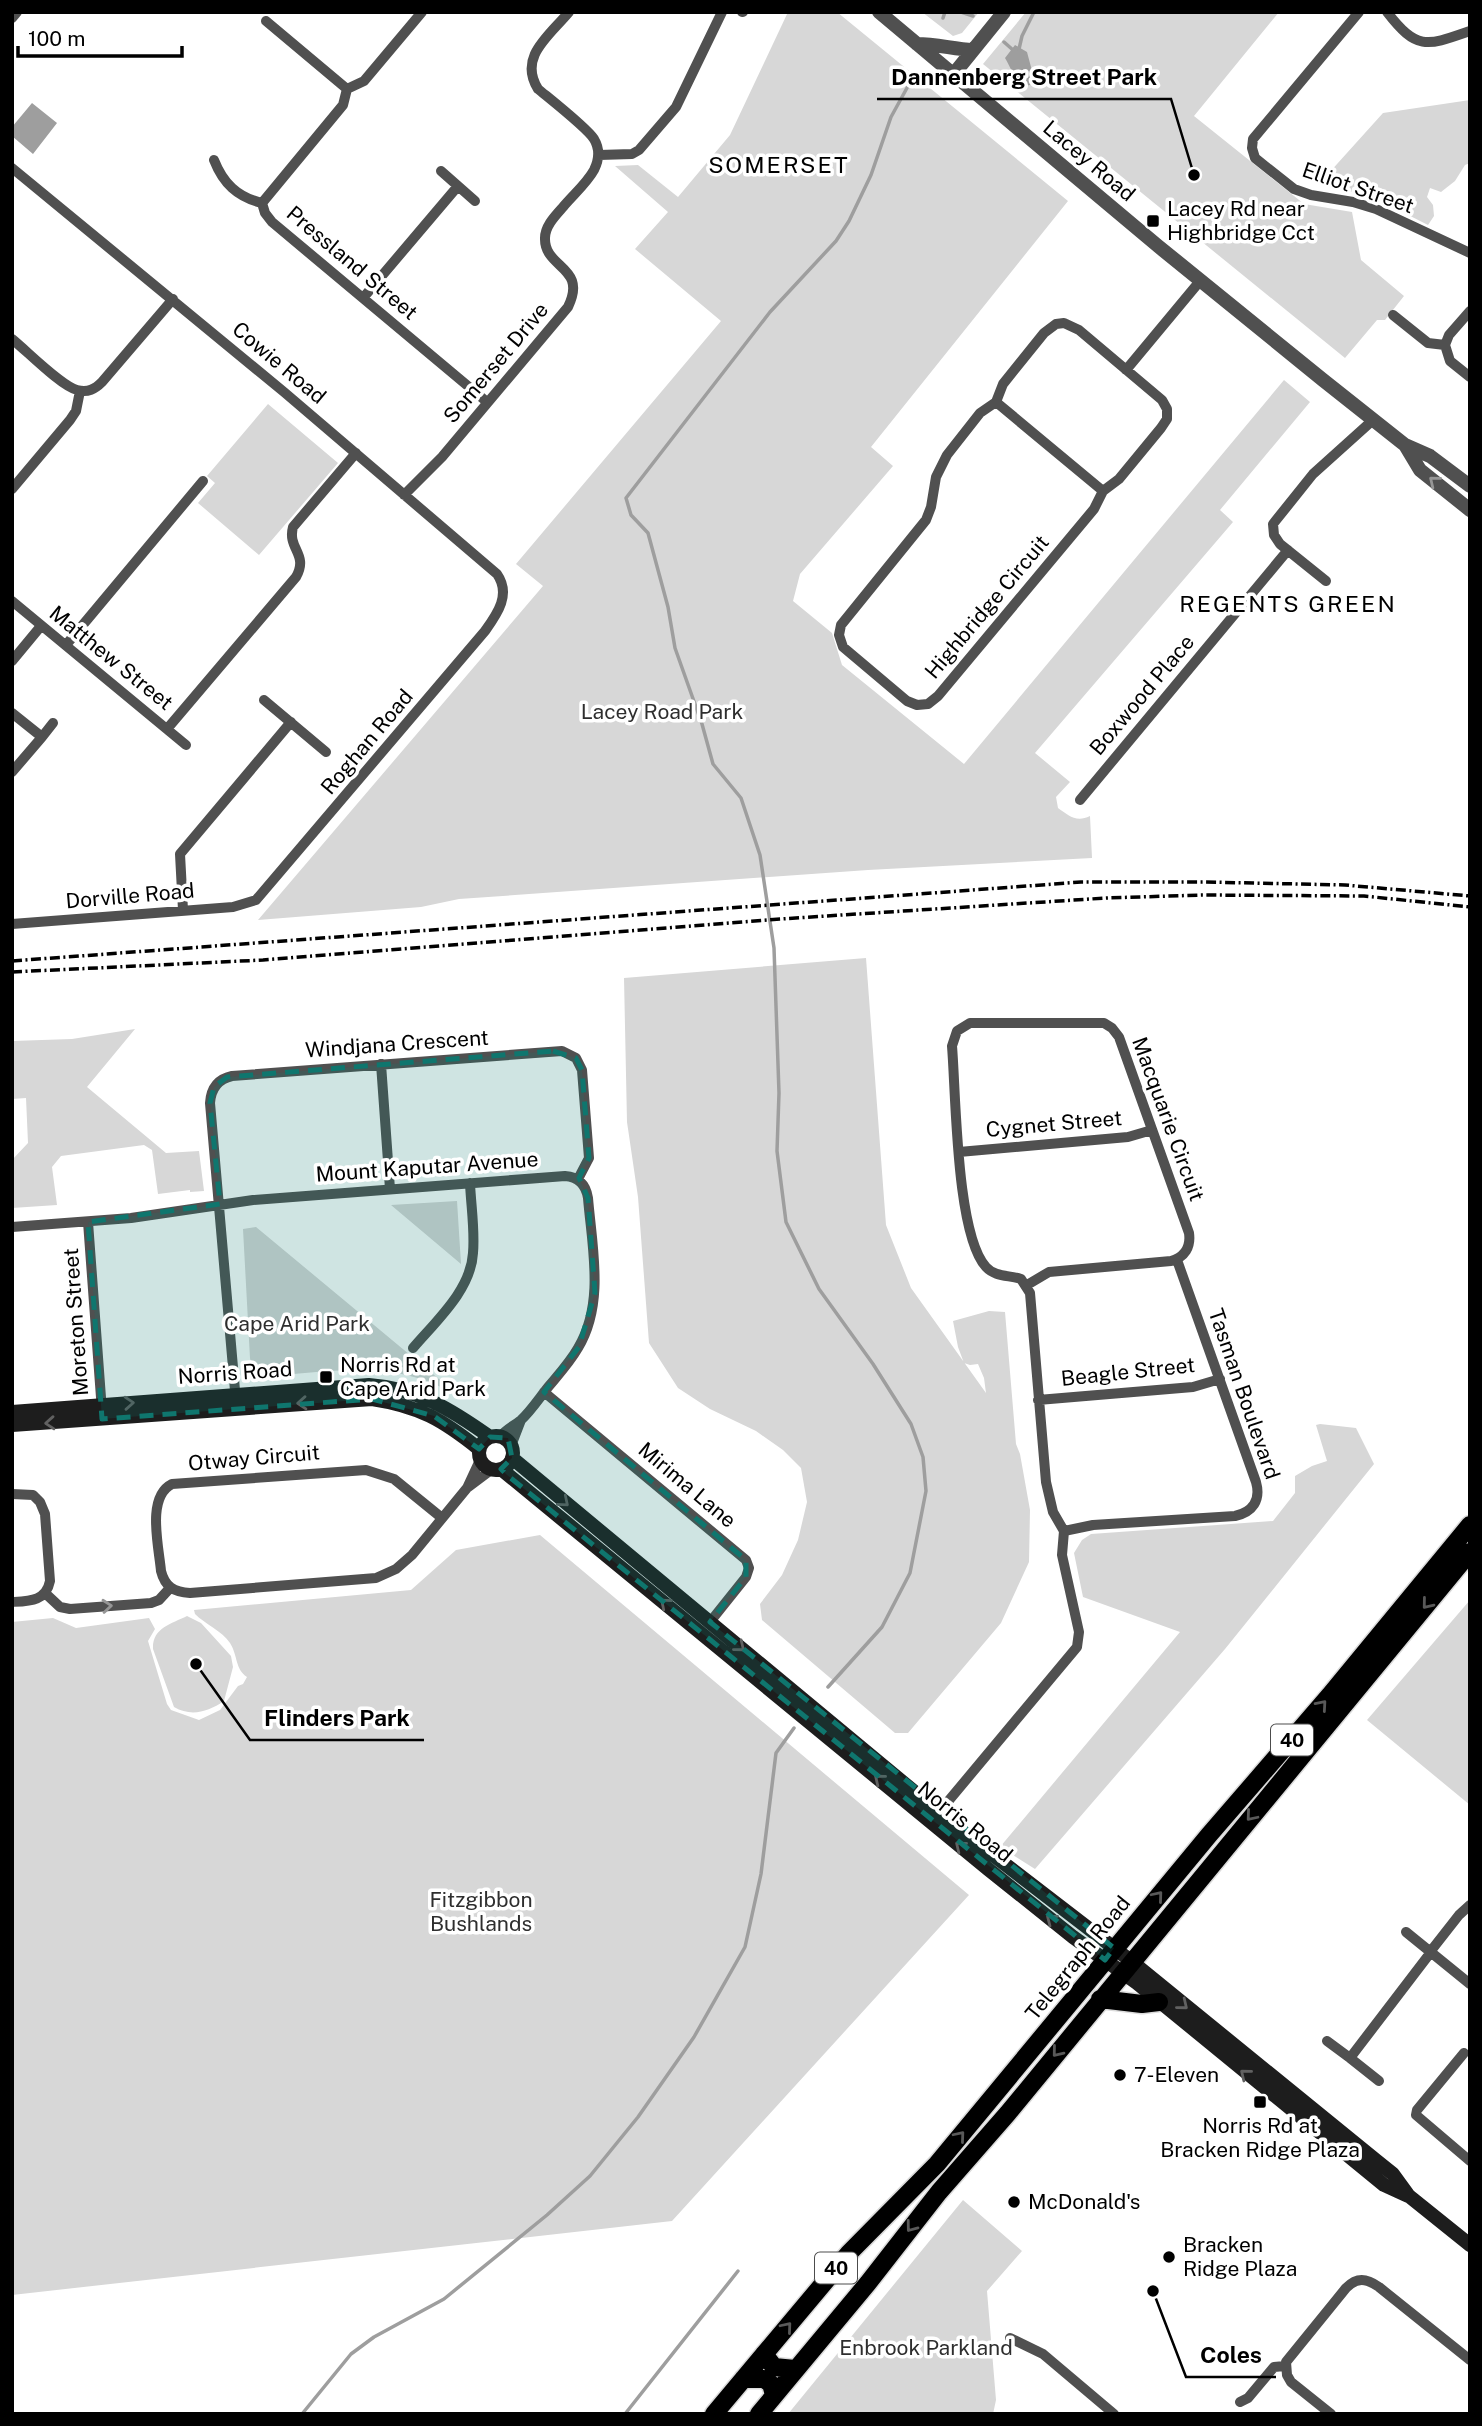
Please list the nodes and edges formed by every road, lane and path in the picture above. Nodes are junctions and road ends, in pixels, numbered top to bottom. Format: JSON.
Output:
{"nodes":[{"id":1,"x":17,"y":12,"type":"edge"},
{"id":2,"x":422,"y":12,"type":"edge"},
{"id":3,"x":569,"y":12,"type":"edge"},
{"id":4,"x":722,"y":12,"type":"edge"},
{"id":5,"x":879,"y":12,"type":"edge"},
{"id":6,"x":1004,"y":12,"type":"edge"},
{"id":7,"x":1359,"y":12,"type":"edge"},
{"id":8,"x":1387,"y":12,"type":"edge"},
{"id":9,"x":12,"y":18,"type":"edge"},
{"id":10,"x":266,"y":21,"type":"dead end"},
{"id":11,"x":1470,"y":31,"type":"edge"},
{"id":12,"x":917,"y":44,"type":"junction"},
{"id":13,"x":973,"y":50,"type":"junction"},
{"id":14,"x":953,"y":75,"type":"junction"},
{"id":15,"x":347,"y":89,"type":"junction"},
{"id":16,"x":599,"y":155,"type":"junction"},
{"id":17,"x":214,"y":160,"type":"dead end"},
{"id":18,"x":12,"y":168,"type":"edge"},
{"id":19,"x":440,"y":171,"type":"dead end"},
{"id":20,"x":458,"y":186,"type":"junction"},
{"id":21,"x":475,"y":201,"type":"dead end"},
{"id":22,"x":262,"y":203,"type":"junction"},
{"id":23,"x":1470,"y":253,"type":"edge"},
{"id":24,"x":1200,"y":281,"type":"junction"},
{"id":25,"x":363,"y":298,"type":"junction"},
{"id":26,"x":173,"y":299,"type":"junction"},
{"id":27,"x":1470,"y":311,"type":"edge"},
{"id":28,"x":1393,"y":315,"type":"dead end"},
{"id":29,"x":12,"y":339,"type":"edge"},
{"id":30,"x":1445,"y":345,"type":"junction"},
{"id":31,"x":1126,"y":370,"type":"junction"},
{"id":32,"x":1470,"y":377,"type":"edge"},
{"id":33,"x":80,"y":391,"type":"junction"},
{"id":34,"x":487,"y":402,"type":"junction"},
{"id":35,"x":996,"y":402,"type":"junction"},
{"id":36,"x":1373,"y":420,"type":"junction"},
{"id":37,"x":1405,"y":446,"type":"junction"},
{"id":38,"x":356,"y":453,"type":"junction"},
{"id":39,"x":203,"y":481,"type":"dead end"},
{"id":40,"x":1470,"y":486,"type":"edge"},
{"id":41,"x":12,"y":489,"type":"edge"},
{"id":42,"x":1103,"y":491,"type":"junction"},
{"id":43,"x":404,"y":495,"type":"junction"},
{"id":44,"x":1470,"y":510,"type":"edge"},
{"id":45,"x":1288,"y":550,"type":"junction"},
{"id":46,"x":1326,"y":581,"type":"dead end"},
{"id":47,"x":503,"y":599,"type":"joint"},
{"id":48,"x":12,"y":601,"type":"edge"},
{"id":49,"x":41,"y":626,"type":"junction"},
{"id":50,"x":66,"y":645,"type":"junction"},
{"id":51,"x":12,"y":661,"type":"edge"},
{"id":52,"x":264,"y":700,"type":"dead end"},
{"id":53,"x":12,"y":713,"type":"edge"},
{"id":54,"x":291,"y":722,"type":"junction"},
{"id":55,"x":52,"y":723,"type":"dead end"},
{"id":56,"x":167,"y":729,"type":"junction"},
{"id":57,"x":42,"y":737,"type":"junction"},
{"id":58,"x":186,"y":745,"type":"dead end"},
{"id":59,"x":326,"y":752,"type":"dead end"},
{"id":60,"x":12,"y":772,"type":"edge"},
{"id":61,"x":1080,"y":800,"type":"dead end"},
{"id":62,"x":250,"y":903,"type":"joint"},
{"id":63,"x":183,"y":910,"type":"junction"},
{"id":64,"x":12,"y":924,"type":"edge"},
{"id":65,"x":380,"y":1064,"type":"junction"},
{"id":66,"x":1152,"y":1130,"type":"junction"},
{"id":67,"x":959,"y":1152,"type":"junction"},
{"id":68,"x":578,"y":1179,"type":"junction"},
{"id":69,"x":470,"y":1183,"type":"junction"},
{"id":70,"x":390,"y":1189,"type":"junction"},
{"id":71,"x":220,"y":1204,"type":"junction"},
{"id":72,"x":88,"y":1222,"type":"junction"},
{"id":73,"x":12,"y":1227,"type":"edge"},
{"id":74,"x":1177,"y":1260,"type":"junction"},
{"id":75,"x":1027,"y":1285,"type":"junction"},
{"id":76,"x":413,"y":1348,"type":"dead end"},
{"id":77,"x":1220,"y":1378,"type":"junction"},
{"id":78,"x":544,"y":1392,"type":"junction"},
{"id":79,"x":1038,"y":1400,"type":"junction"},
{"id":80,"x":236,"y":1402,"type":"junction"},
{"id":81,"x":12,"y":1412,"type":"edge"},
{"id":82,"x":102,"y":1412,"type":"junction"},
{"id":83,"x":12,"y":1425,"type":"edge"},
{"id":84,"x":503,"y":1444,"type":"junction"},
{"id":85,"x":488,"y":1462,"type":"junction"},
{"id":86,"x":12,"y":1494,"type":"edge"},
{"id":87,"x":442,"y":1518,"type":"junction"},
{"id":88,"x":1470,"y":1525,"type":"edge"},
{"id":89,"x":1064,"y":1531,"type":"junction"},
{"id":90,"x":1470,"y":1552,"type":"edge"},
{"id":91,"x":170,"y":1588,"type":"junction"},
{"id":92,"x":45,"y":1593,"type":"junction"},
{"id":93,"x":12,"y":1602,"type":"edge"},
{"id":94,"x":710,"y":1622,"type":"junction"},
{"id":95,"x":935,"y":1817,"type":"junction"},
{"id":96,"x":1470,"y":1905,"type":"edge"},
{"id":97,"x":1406,"y":1932,"type":"dead end"},
{"id":98,"x":1431,"y":1952,"type":"junction"},
{"id":99,"x":1110,"y":1954,"type":"junction"},
{"id":100,"x":1126,"y":1967,"type":"junction"},
{"id":101,"x":1470,"y":1984,"type":"edge"},
{"id":102,"x":1100,"y":1999,"type":"junction"},
{"id":103,"x":1159,"y":2002,"type":"junction"},
{"id":104,"x":1327,"y":2041,"type":"dead end"},
{"id":105,"x":1464,"y":2053,"type":"dead end"},
{"id":106,"x":1350,"y":2058,"type":"junction"},
{"id":107,"x":1379,"y":2081,"type":"dead end"},
{"id":108,"x":1470,"y":2161,"type":"edge"},
{"id":109,"x":1409,"y":2196,"type":"junction"},
{"id":110,"x":1470,"y":2245,"type":"edge"},
{"id":111,"x":1010,"y":2338,"type":"dead end"},
{"id":112,"x":764,"y":2354,"type":"junction"},
{"id":113,"x":1470,"y":2360,"type":"edge"},
{"id":114,"x":1285,"y":2366,"type":"junction"},
{"id":115,"x":796,"y":2369,"type":"junction"},
{"id":116,"x":743,"y":2379,"type":"junction"},
{"id":117,"x":774,"y":2395,"type":"junction"},
{"id":118,"x":1240,"y":2402,"type":"dead end"},
{"id":119,"x":714,"y":2414,"type":"edge"},
{"id":120,"x":759,"y":2414,"type":"edge"},
{"id":121,"x":1114,"y":2414,"type":"edge"},
{"id":122,"x":1331,"y":2414,"type":"edge"}],
"edges":[{"from":1,"to":9,"type":"street"},
{"from":2,"to":15,"type":"street","name":"Pressland Street"},
{"from":3,"to":16,"type":"street"},
{"from":4,"to":16,"type":"street"},
{"from":5,"to":12,"type":"street","name":"Lacey Road"},
{"from":6,"to":13,"type":"street"},
{"from":7,"to":23,"type":"street","name":"Elliot Street"},
{"from":8,"to":11,"type":"street"},
{"from":10,"to":15,"type":"street"},
{"from":12,"to":13,"type":"street"},
{"from":12,"to":14,"type":"street","name":"Lacey Road"},
{"from":13,"to":14,"type":"street"},
{"from":14,"to":24,"type":"street","name":"Lacey Road"},
{"from":15,"to":22,"type":"street","name":"Pressland Street"},
{"from":16,"to":34,"type":"street","name":"Somerset Drive"},
{"from":17,"to":22,"type":"street"},
{"from":18,"to":26,"type":"street","name":"Cowie Road"},
{"from":19,"to":20,"type":"street"},
{"from":20,"to":21,"type":"street"},
{"from":20,"to":25,"type":"street"},
{"from":22,"to":25,"type":"street","name":"Pressland Street"},
{"from":24,"to":31,"type":"street"},
{"from":24,"to":36,"type":"street","name":"Lacey Road"},
{"from":25,"to":34,"type":"street","name":"Pressland Street"},
{"from":26,"to":33,"type":"street"},
{"from":26,"to":38,"type":"street","name":"Cowie Road"},
{"from":27,"to":30,"type":"street"},
{"from":28,"to":30,"type":"street"},
{"from":29,"to":33,"type":"street"},
{"from":30,"to":32,"type":"street"},
{"from":31,"to":35,"type":"street","name":"Highbridge Circuit"},
{"from":31,"to":42,"type":"street","name":"Highbridge Circuit"},
{"from":33,"to":41,"type":"street"},
{"from":34,"to":43,"type":"street","name":"Somerset Drive"},
{"from":35,"to":42,"type":"street"},
{"from":35,"to":42,"type":"street","name":"Highbridge Circuit"},
{"from":36,"to":37,"type":"street","name":"Lacey Road"},
{"from":36,"to":45,"type":"street"},
{"from":37,"to":40,"type":"street","name":"Lacey Road"},
{"from":44,"to":37,"type":"street","name":"Lacey Road","one_way":true},
{"from":38,"to":43,"type":"street","name":"Cowie Road"},
{"from":38,"to":56,"type":"street"},
{"from":39,"to":50,"type":"street"},
{"from":43,"to":47,"type":"street","name":"Cowie Road"},
{"from":45,"to":46,"type":"street"},
{"from":45,"to":61,"type":"street","name":"Boxwood Place"},
{"from":47,"to":62,"type":"street","name":"Roghan Road"},
{"from":48,"to":49,"type":"street","name":"Matthew Street"},
{"from":49,"to":50,"type":"street","name":"Matthew Street"},
{"from":49,"to":51,"type":"street"},
{"from":50,"to":56,"type":"street","name":"Matthew Street"},
{"from":52,"to":54,"type":"street"},
{"from":53,"to":57,"type":"street"},
{"from":54,"to":59,"type":"street"},
{"from":54,"to":63,"type":"street"},
{"from":55,"to":57,"type":"street"},
{"from":56,"to":58,"type":"street","name":"Matthew Street"},
{"from":57,"to":60,"type":"street"},
{"from":62,"to":63,"type":"street","name":"Dorville Road"},
{"from":63,"to":64,"type":"street","name":"Dorville Road"},
{"from":65,"to":68,"type":"street","name":"Windjana Crescent"},
{"from":65,"to":70,"type":"street"},
{"from":65,"to":71,"type":"street","name":"Windjana Crescent"},
{"from":66,"to":67,"type":"street","name":"Cygnet Street"},
{"from":66,"to":67,"type":"street","name":"Macquarie Circuit"},
{"from":66,"to":74,"type":"street","name":"Macquarie Circuit"},
{"from":67,"to":75,"type":"street","name":"Macquarie Circuit"},
{"from":68,"to":69,"type":"street","name":"Mount Kaputar Avenue"},
{"from":68,"to":78,"type":"street"},
{"from":69,"to":70,"type":"street","name":"Mount Kaputar Avenue"},
{"from":69,"to":76,"type":"street"},
{"from":70,"to":71,"type":"street","name":"Mount Kaputar Avenue"},
{"from":71,"to":72,"type":"street","name":"Mount Kaputar Avenue"},
{"from":71,"to":80,"type":"street"},
{"from":72,"to":73,"type":"street","name":"Mount Kaputar Avenue"},
{"from":72,"to":82,"type":"street","name":"Moreton Street"},
{"from":74,"to":75,"type":"street"},
{"from":74,"to":77,"type":"street","name":"Tasman Boulevard"},
{"from":75,"to":79,"type":"street"},
{"from":77,"to":79,"type":"street","name":"Beagle Street"},
{"from":77,"to":89,"type":"street","name":"Tasman Boulevard"},
{"from":78,"to":84,"type":"street"},
{"from":78,"to":94,"type":"street","name":"Mirima Lane"},
{"from":79,"to":89,"type":"street"},
{"from":80,"to":82,"type":"main road","name":"Norris Road"},
{"from":80,"to":84,"type":"main road","name":"Norris Road"},
{"from":85,"to":80,"type":"main road","name":"Norris Road","one_way":true},
{"from":81,"to":82,"type":"main road","name":"Norris Road"},
{"from":82,"to":83,"type":"main road","name":"Norris Road","one_way":true},
{"from":84,"to":85,"type":"main road"},
{"from":84,"to":85,"type":"main road"},
{"from":84,"to":94,"type":"main road","name":"Norris Road","one_way":true},
{"from":85,"to":87,"type":"street"},
{"from":95,"to":85,"type":"main road","name":"Norris Road","one_way":true},
{"from":86,"to":92,"type":"street"},
{"from":87,"to":91,"type":"street"},
{"from":87,"to":91,"type":"street","name":"Otway Circuit"},
{"from":99,"to":88,"type":"main road","name":"Telegraph Road","number":"40","one_way":true},
{"from":89,"to":95,"type":"street"},
{"from":90,"to":100,"type":"main road","name":"Telegraph Road","number":"40","one_way":true},
{"from":92,"to":91,"type":"street","one_way":true},
{"from":92,"to":93,"type":"street"},
{"from":94,"to":95,"type":"main road","name":"Norris Road","one_way":true},
{"from":95,"to":99,"type":"main road","name":"Norris Road"},
{"from":96,"to":98,"type":"street"},
{"from":97,"to":98,"type":"street"},
{"from":98,"to":101,"type":"street"},
{"from":98,"to":106,"type":"street"},
{"from":99,"to":100,"type":"main road","name":"Norris Road"},
{"from":112,"to":99,"type":"main road","name":"Telegraph Road","number":"40","one_way":true},
{"from":100,"to":102,"type":"main road","name":"Telegraph Road","number":"40"},
{"from":100,"to":103,"type":"main road","name":"Norris Road"},
{"from":100,"to":109,"type":"main road","name":"Norris Road","one_way":true},
{"from":102,"to":103,"type":"main road"},
{"from":102,"to":115,"type":"main road","name":"Telegraph Road","number":"40","one_way":true},
{"from":109,"to":103,"type":"main road","name":"Norris Road","one_way":true},
{"from":104,"to":106,"type":"street"},
{"from":105,"to":108,"type":"street"},
{"from":106,"to":107,"type":"street"},
{"from":109,"to":110,"type":"main road","name":"Norris Road"},
{"from":111,"to":121,"type":"street"},
{"from":112,"to":115,"type":"main road"},
{"from":112,"to":116,"type":"main road","name":"Telegraph Road","number":"40"},
{"from":113,"to":114,"type":"street"},
{"from":114,"to":118,"type":"street"},
{"from":114,"to":122,"type":"street"},
{"from":115,"to":117,"type":"main road","name":"Telegraph Road","number":"40"},
{"from":116,"to":117,"type":"main road"},
{"from":116,"to":119,"type":"main road","name":"Telegraph Road","number":"40"},
{"from":117,"to":120,"type":"main road","name":"Telegraph Road","number":"40"}]}
